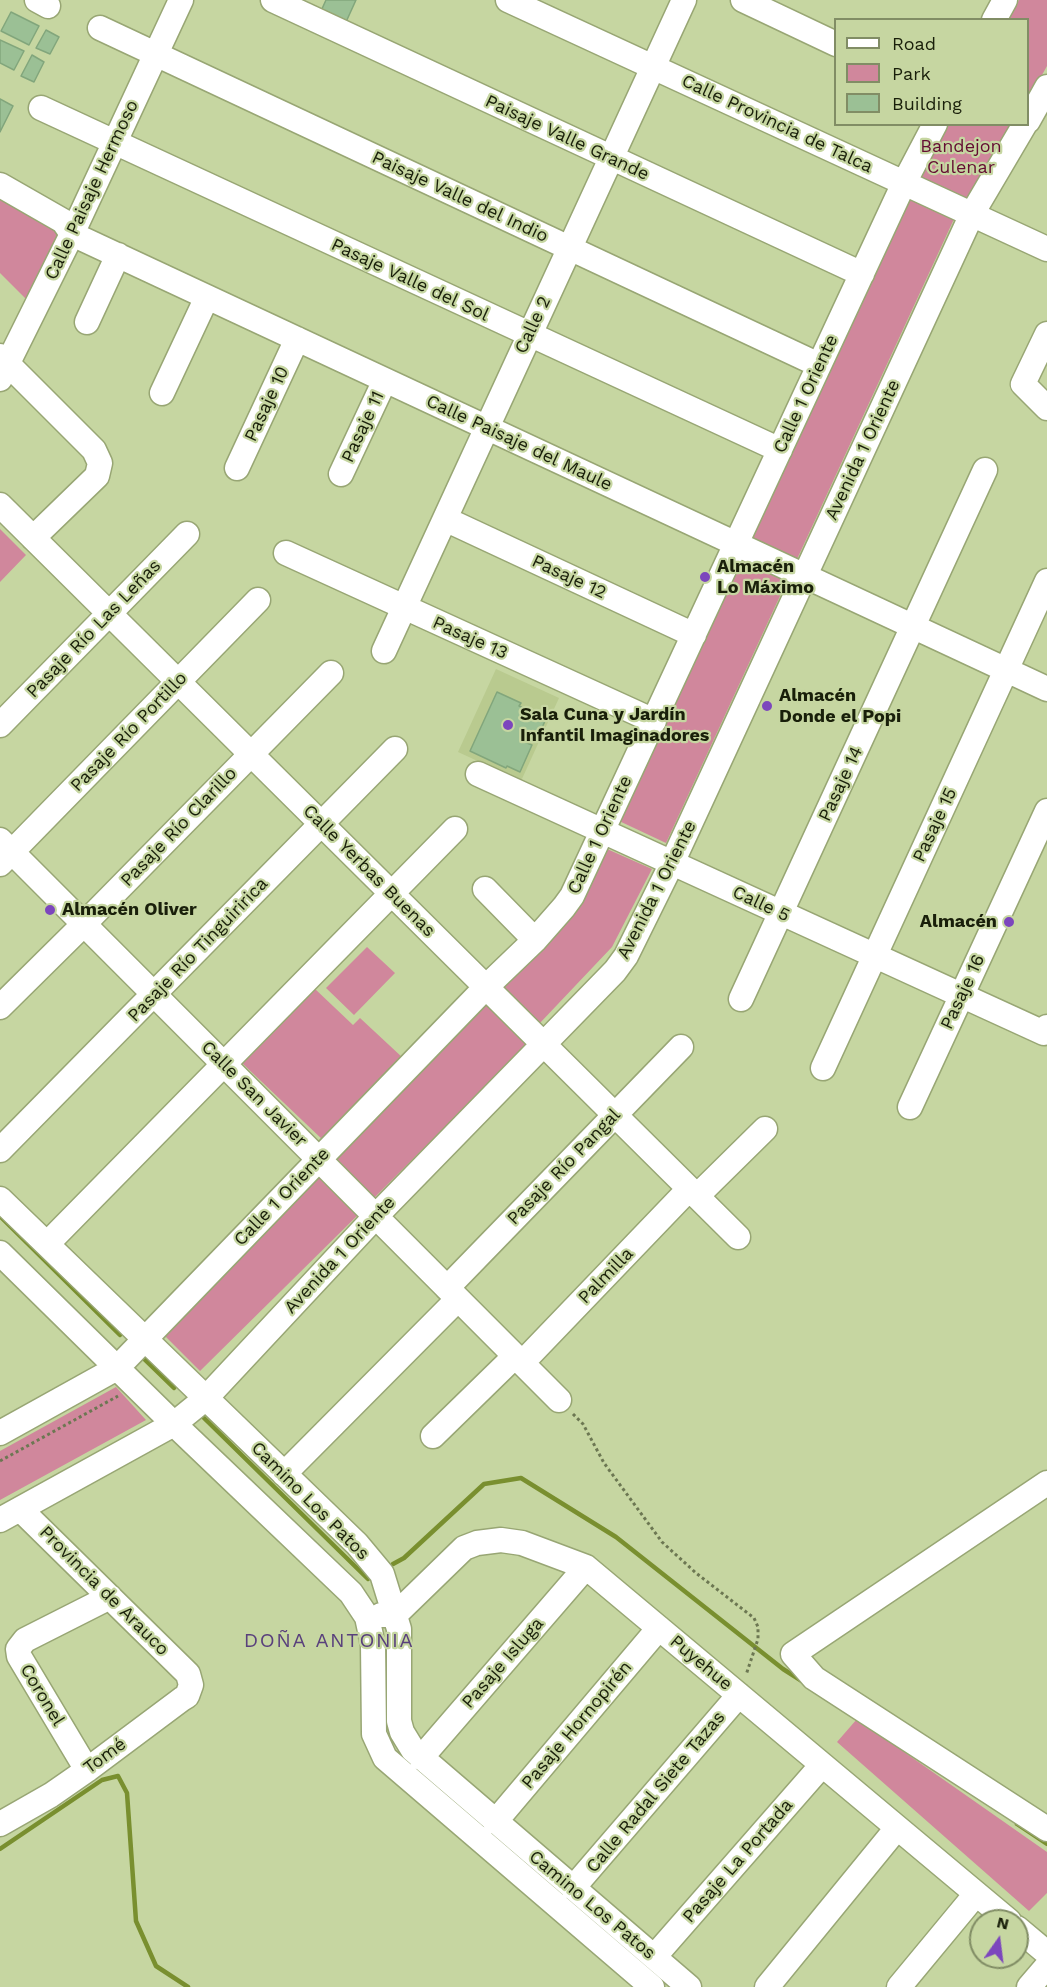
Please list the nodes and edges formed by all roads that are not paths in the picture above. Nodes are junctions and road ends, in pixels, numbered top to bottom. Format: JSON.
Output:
{"nodes":[{"id":1,"x":181,"y":0,"type":"edge"},
{"id":2,"x":273,"y":0,"type":"edge"},
{"id":3,"x":508,"y":0,"type":"edge"},
{"id":4,"x":684,"y":0,"type":"edge"},
{"id":5,"x":743,"y":0,"type":"edge"},
{"id":6,"x":100,"y":28,"type":"dead end"},
{"id":7,"x":834,"y":43,"type":"edge"},
{"id":8,"x":157,"y":54,"type":"junction"},
{"id":9,"x":652,"y":67,"type":"junction"},
{"id":10,"x":1047,"y":87,"type":"edge"},
{"id":11,"x":41,"y":108,"type":"dead end"},
{"id":12,"x":1033,"y":119,"type":"edge"},
{"id":13,"x":934,"y":126,"type":"edge"},
{"id":14,"x":1029,"y":126,"type":"edge"},
{"id":15,"x":114,"y":144,"type":"junction"},
{"id":16,"x":612,"y":159,"type":"junction"},
{"id":17,"x":904,"y":183,"type":"junction"},
{"id":18,"x":0,"y":185,"type":"edge"},
{"id":19,"x":972,"y":214,"type":"junction"},
{"id":20,"x":72,"y":234,"type":"junction"},
{"id":21,"x":570,"y":249,"type":"junction"},
{"id":22,"x":1047,"y":249,"type":"edge"},
{"id":23,"x":118,"y":255,"type":"junction"},
{"id":24,"x":862,"y":274,"type":"junction"},
{"id":25,"x":207,"y":297,"type":"junction"},
{"id":26,"x":87,"y":322,"type":"dead end"},
{"id":27,"x":1047,"y":334,"type":"edge"},
{"id":28,"x":528,"y":335,"type":"junction"},
{"id":29,"x":297,"y":339,"type":"junction"},
{"id":30,"x":1041,"y":362,"type":"edge"},
{"id":31,"x":819,"y":365,"type":"junction"},
{"id":32,"x":3,"y":366,"type":"edge"},
{"id":33,"x":385,"y":380,"type":"junction"},
{"id":34,"x":162,"y":393,"type":"dead end"},
{"id":35,"x":1047,"y":408,"type":"edge"},
{"id":36,"x":487,"y":428,"type":"junction"},
{"id":37,"x":780,"y":450,"type":"junction"},
{"id":38,"x":237,"y":468,"type":"dead end"},
{"id":39,"x":986,"y":470,"type":"dead end"},
{"id":40,"x":341,"y":474,"type":"dead end"},
{"id":41,"x":0,"y":505,"type":"edge"},
{"id":42,"x":445,"y":519,"type":"junction"},
{"id":43,"x":187,"y":534,"type":"dead end"},
{"id":44,"x":33,"y":538,"type":"junction"},
{"id":45,"x":736,"y":544,"type":"junction"},
{"id":46,"x":286,"y":553,"type":"dead end"},
{"id":47,"x":805,"y":576,"type":"junction"},
{"id":48,"x":1047,"y":581,"type":"edge"},
{"id":49,"x":258,"y":600,"type":"dead end"},
{"id":50,"x":404,"y":608,"type":"junction"},
{"id":51,"x":109,"y":613,"type":"junction"},
{"id":52,"x":914,"y":627,"type":"junction"},
{"id":53,"x":694,"y":635,"type":"junction"},
{"id":54,"x":384,"y":651,"type":"dead end"},
{"id":55,"x":1006,"y":670,"type":"junction"},
{"id":56,"x":331,"y":673,"type":"dead end"},
{"id":57,"x":178,"y":682,"type":"junction"},
{"id":58,"x":1047,"y":689,"type":"edge"},
{"id":59,"x":654,"y":721,"type":"junction"},
{"id":60,"x":0,"y":725,"type":"edge"},
{"id":61,"x":395,"y":749,"type":"dead end"},
{"id":62,"x":251,"y":754,"type":"junction"},
{"id":63,"x":478,"y":774,"type":"dead end"},
{"id":64,"x":1047,"y":811,"type":"edge"},
{"id":65,"x":322,"y":824,"type":"junction"},
{"id":66,"x":455,"y":829,"type":"dead end"},
{"id":67,"x":603,"y":831,"type":"junction"},
{"id":68,"x":4,"y":852,"type":"edge"},
{"id":69,"x":672,"y":863,"type":"junction"},
{"id":70,"x":485,"y":889,"type":"dead end"},
{"id":71,"x":392,"y":893,"type":"junction"},
{"id":72,"x":781,"y":913,"type":"junction"},
{"id":73,"x":84,"y":924,"type":"junction"},
{"id":74,"x":535,"y":940,"type":"junction"},
{"id":75,"x":875,"y":956,"type":"junction"},
{"id":76,"x":486,"y":987,"type":"junction"},
{"id":77,"x":154,"y":995,"type":"junction"},
{"id":78,"x":962,"y":995,"type":"junction"},
{"id":79,"x":741,"y":999,"type":"dead end"},
{"id":80,"x":0,"y":1007,"type":"edge"},
{"id":81,"x":1045,"y":1030,"type":"edge"},
{"id":82,"x":543,"y":1044,"type":"junction"},
{"id":83,"x":681,"y":1047,"type":"dead end"},
{"id":84,"x":225,"y":1065,"type":"junction"},
{"id":85,"x":823,"y":1068,"type":"dead end"},
{"id":86,"x":910,"y":1107,"type":"dead end"},
{"id":87,"x":615,"y":1115,"type":"junction"},
{"id":88,"x":765,"y":1129,"type":"dead end"},
{"id":89,"x":0,"y":1150,"type":"edge"},
{"id":90,"x":319,"y":1159,"type":"junction"},
{"id":91,"x":693,"y":1192,"type":"junction"},
{"id":92,"x":0,"y":1199,"type":"edge"},
{"id":93,"x":376,"y":1216,"type":"junction"},
{"id":94,"x":738,"y":1237,"type":"dead end"},
{"id":95,"x":47,"y":1245,"type":"junction"},
{"id":96,"x":0,"y":1253,"type":"edge"},
{"id":97,"x":452,"y":1294,"type":"junction"},
{"id":98,"x":145,"y":1339,"type":"junction"},
{"id":99,"x":518,"y":1359,"type":"junction"},
{"id":100,"x":117,"y":1368,"type":"junction"},
{"id":101,"x":206,"y":1398,"type":"junction"},
{"id":102,"x":559,"y":1400,"type":"road end"},
{"id":103,"x":174,"y":1424,"type":"junction"},
{"id":104,"x":0,"y":1433,"type":"edge"},
{"id":105,"x":433,"y":1436,"type":"dead end"},
{"id":106,"x":284,"y":1474,"type":"junction"},
{"id":107,"x":1047,"y":1483,"type":"edge"},
{"id":108,"x":10,"y":1515,"type":"edge"},
{"id":109,"x":586,"y":1567,"type":"junction"},
{"id":110,"x":110,"y":1597,"type":"junction"},
{"id":111,"x":395,"y":1616,"type":"junction"},
{"id":112,"x":367,"y":1617,"type":"junction"},
{"id":113,"x":659,"y":1628,"type":"junction"},
{"id":114,"x":188,"y":1674,"type":"joint"},
{"id":115,"x":739,"y":1695,"type":"junction"},
{"id":116,"x":421,"y":1758,"type":"junction"},
{"id":117,"x":822,"y":1765,"type":"junction"},
{"id":118,"x":87,"y":1770,"type":"junction"},
{"id":119,"x":495,"y":1822,"type":"junction"},
{"id":120,"x":0,"y":1824,"type":"edge"},
{"id":121,"x":897,"y":1828,"type":"junction"},
{"id":122,"x":1047,"y":1829,"type":"edge"},
{"id":123,"x":573,"y":1888,"type":"junction"},
{"id":124,"x":976,"y":1894,"type":"junction"},
{"id":125,"x":994,"y":1909,"type":"edge"},
{"id":126,"x":1029,"y":1938,"type":"edge"},
{"id":127,"x":650,"y":1953,"type":"junction"},
{"id":128,"x":1047,"y":1953,"type":"edge"},
{"id":129,"x":625,"y":1963,"type":"junction"},
{"id":130,"x":1047,"y":1966,"type":"edge"},
{"id":131,"x":652,"y":1987,"type":"edge"},
{"id":132,"x":689,"y":1987,"type":"edge"},
{"id":133,"x":767,"y":1987,"type":"edge"},
{"id":134,"x":899,"y":1987,"type":"edge"},
{"id":135,"x":1029,"y":1987,"type":"edge"}],
"edges":[{"from":1,"to":8,"type":"street","name":"Calle Paisaje Hermoso"},
{"from":2,"to":16,"type":"street","name":"Paisaje Valle Grande"},
{"from":3,"to":9,"type":"street","name":"Calle Provincia de Talca"},
{"from":4,"to":9,"type":"street","name":"Calle 2"},
{"from":5,"to":7,"type":"street"},
{"from":6,"to":8,"type":"street","name":"Paisaje Valle del Indio"},
{"from":8,"to":15,"type":"street","name":"Calle Paisaje Hermoso"},
{"from":8,"to":21,"type":"street","name":"Paisaje Valle del Indio"},
{"from":9,"to":16,"type":"street","name":"Calle 2"},
{"from":9,"to":17,"type":"street","name":"Calle Provincia de Talca"},
{"from":10,"to":12,"type":"street","name":"Avenida 1 Oriente"},
{"from":11,"to":15,"type":"street","name":"Pasaje Valle del Sol"},
{"from":13,"to":17,"type":"street","name":"Calle 1 Oriente"},
{"from":14,"to":19,"type":"street","name":"Avenida 1 Oriente"},
{"from":15,"to":20,"type":"street","name":"Calle Paisaje Hermoso"},
{"from":15,"to":28,"type":"street","name":"Pasaje Valle del Sol"},
{"from":16,"to":21,"type":"street","name":"Calle 2"},
{"from":16,"to":24,"type":"street","name":"Paisaje Valle Grande"},
{"from":17,"to":19,"type":"street","name":"Calle Provincia de Talca"},
{"from":17,"to":24,"type":"street","name":"Calle 1 Oriente"},
{"from":18,"to":20,"type":"street","name":"Calle Paisaje del Maule"},
{"from":19,"to":22,"type":"street","name":"Calle Provincia de Talca"},
{"from":19,"to":47,"type":"street","name":"Avenida 1 Oriente"},
{"from":20,"to":23,"type":"street","name":"Calle Paisaje del Maule"},
{"from":20,"to":32,"type":"street","name":"Calle Paisaje Hermoso"},
{"from":21,"to":28,"type":"street","name":"Calle 2"},
{"from":21,"to":31,"type":"street","name":"Paisaje Valle del Indio"},
{"from":23,"to":25,"type":"street","name":"Calle Paisaje del Maule"},
{"from":23,"to":26,"type":"street"},
{"from":24,"to":31,"type":"street","name":"Calle 1 Oriente"},
{"from":25,"to":29,"type":"street","name":"Calle Paisaje del Maule"},
{"from":25,"to":34,"type":"street"},
{"from":27,"to":30,"type":"street"},
{"from":28,"to":36,"type":"street","name":"Calle 2"},
{"from":28,"to":37,"type":"street","name":"Pasaje Valle del Sol"},
{"from":29,"to":33,"type":"street","name":"Calle Paisaje del Maule"},
{"from":29,"to":38,"type":"street","name":"Pasaje 10"},
{"from":30,"to":35,"type":"street"},
{"from":31,"to":37,"type":"street","name":"Calle 1 Oriente"},
{"from":32,"to":44,"type":"street"},
{"from":33,"to":36,"type":"street","name":"Calle Paisaje del Maule"},
{"from":33,"to":40,"type":"street","name":"Pasaje 11"},
{"from":36,"to":42,"type":"street","name":"Calle 2"},
{"from":36,"to":45,"type":"street","name":"Calle Paisaje del Maule"},
{"from":37,"to":45,"type":"street","name":"Calle 1 Oriente"},
{"from":39,"to":52,"type":"street","name":"Pasaje 14"},
{"from":41,"to":44,"type":"street","name":"Calle Yerbas Buenas"},
{"from":42,"to":50,"type":"street","name":"Calle 2"},
{"from":42,"to":53,"type":"street","name":"Pasaje 12"},
{"from":43,"to":51,"type":"street","name":"Pasaje Río Las Leñas"},
{"from":44,"to":51,"type":"street","name":"Calle Yerbas Buenas"},
{"from":45,"to":47,"type":"street","name":"Calle Paisaje del Maule"},
{"from":45,"to":53,"type":"street","name":"Calle 1 Oriente"},
{"from":46,"to":50,"type":"street","name":"Pasaje 13"},
{"from":47,"to":52,"type":"street","name":"Calle Paisaje del Maule"},
{"from":47,"to":69,"type":"street","name":"Avenida 1 Oriente"},
{"from":48,"to":55,"type":"street","name":"Pasaje 15"},
{"from":49,"to":57,"type":"street","name":"Pasaje Río Portillo"},
{"from":50,"to":54,"type":"street","name":"Calle 2"},
{"from":50,"to":59,"type":"street","name":"Pasaje 13"},
{"from":51,"to":57,"type":"street","name":"Calle Yerbas Buenas"},
{"from":51,"to":60,"type":"street","name":"Pasaje Río Las Leñas"},
{"from":52,"to":55,"type":"street","name":"Calle Paisaje del Maule"},
{"from":52,"to":72,"type":"street","name":"Pasaje 14"},
{"from":53,"to":59,"type":"street","name":"Calle 1 Oriente"},
{"from":55,"to":58,"type":"street","name":"Calle Paisaje del Maule"},
{"from":55,"to":75,"type":"street","name":"Pasaje 15"},
{"from":56,"to":62,"type":"street","name":"Pasaje Río Clarillo"},
{"from":57,"to":62,"type":"street","name":"Calle Yerbas Buenas"},
{"from":57,"to":68,"type":"street","name":"Pasaje Río Portillo"},
{"from":59,"to":67,"type":"street","name":"Calle 1 Oriente"},
{"from":61,"to":65,"type":"street","name":"Pasaje Río Tinguiririca"},
{"from":62,"to":65,"type":"street","name":"Calle Yerbas Buenas"},
{"from":62,"to":73,"type":"street","name":"Pasaje Río Clarillo"},
{"from":63,"to":67,"type":"street","name":"Calle 5"},
{"from":64,"to":78,"type":"street","name":"Pasaje 16"},
{"from":65,"to":71,"type":"street","name":"Calle Yerbas Buenas"},
{"from":65,"to":77,"type":"street","name":"Pasaje Río Tinguiririca"},
{"from":66,"to":71,"type":"street"},
{"from":67,"to":69,"type":"street","name":"Calle 5"},
{"from":67,"to":74,"type":"street","name":"Calle 1 Oriente"},
{"from":68,"to":73,"type":"street","name":"Calle San Javier"},
{"from":69,"to":72,"type":"street","name":"Calle 5"},
{"from":69,"to":82,"type":"street","name":"Avenida 1 Oriente"},
{"from":70,"to":74,"type":"street"},
{"from":71,"to":76,"type":"street","name":"Calle Yerbas Buenas"},
{"from":71,"to":84,"type":"street"},
{"from":72,"to":75,"type":"street","name":"Calle 5"},
{"from":72,"to":79,"type":"street","name":"Pasaje 14"},
{"from":73,"to":77,"type":"street","name":"Calle San Javier"},
{"from":73,"to":80,"type":"street","name":"Pasaje Río Clarillo"},
{"from":74,"to":76,"type":"street","name":"Calle 1 Oriente"},
{"from":75,"to":78,"type":"street","name":"Calle 5"},
{"from":75,"to":85,"type":"street","name":"Pasaje 15"},
{"from":76,"to":82,"type":"street","name":"Calle Yerbas Buenas"},
{"from":76,"to":90,"type":"street","name":"Calle 1 Oriente"},
{"from":77,"to":84,"type":"street","name":"Calle San Javier"},
{"from":77,"to":89,"type":"street","name":"Pasaje Río Tinguiririca"},
{"from":78,"to":81,"type":"street","name":"Calle 5"},
{"from":78,"to":86,"type":"street","name":"Pasaje 16"},
{"from":82,"to":87,"type":"street","name":"Calle Yerbas Buenas"},
{"from":82,"to":93,"type":"street","name":"Avenida 1 Oriente"},
{"from":83,"to":87,"type":"street","name":"Pasaje Río Pangal"},
{"from":84,"to":90,"type":"street","name":"Calle San Javier"},
{"from":84,"to":95,"type":"street"},
{"from":87,"to":91,"type":"street","name":"Calle Yerbas Buenas"},
{"from":87,"to":97,"type":"street","name":"Pasaje Río Pangal"},
{"from":88,"to":91,"type":"street","name":"Palmilla"},
{"from":90,"to":93,"type":"street","name":"Calle San Javier"},
{"from":90,"to":98,"type":"street","name":"Calle 1 Oriente"},
{"from":91,"to":94,"type":"street","name":"Calle Yerbas Buenas"},
{"from":91,"to":99,"type":"street","name":"Palmilla"},
{"from":92,"to":95,"type":"street","name":"Camino Los Patos"},
{"from":93,"to":97,"type":"street","name":"Calle San Javier"},
{"from":93,"to":101,"type":"street","name":"Avenida 1 Oriente"},
{"from":95,"to":98,"type":"street","name":"Camino Los Patos"},
{"from":96,"to":100,"type":"street","name":"Camino Los Patos"},
{"from":97,"to":99,"type":"street","name":"Calle San Javier"},
{"from":97,"to":106,"type":"street","name":"Pasaje Río Pangal"},
{"from":98,"to":100,"type":"street","name":"Calle 1 Oriente"},
{"from":98,"to":101,"type":"street","name":"Camino Los Patos"},
{"from":99,"to":102,"type":"street","name":"Calle San Javier"},
{"from":99,"to":105,"type":"street","name":"Palmilla"},
{"from":100,"to":103,"type":"street","name":"Camino Los Patos"},
{"from":100,"to":104,"type":"street","name":"Calle 1 Oriente"},
{"from":101,"to":103,"type":"street","name":"Avenida 1 Oriente"},
{"from":101,"to":106,"type":"street","name":"Camino Los Patos"},
{"from":103,"to":108,"type":"street","name":"Avenida 1 Oriente"},
{"from":103,"to":112,"type":"street","name":"Camino Los Patos"},
{"from":106,"to":111,"type":"street","name":"Camino Los Patos"},
{"from":107,"to":122,"type":"street"},
{"from":108,"to":110,"type":"street","name":"Provincia de Arauco"},
{"from":109,"to":111,"type":"street","name":"Puyehue"},
{"from":109,"to":113,"type":"street","name":"Puyehue"},
{"from":109,"to":116,"type":"street","name":"Pasaje Isluga"},
{"from":110,"to":114,"type":"street","name":"Provincia de Arauco"},
{"from":110,"to":118,"type":"street","name":"Coronel"},
{"from":111,"to":112,"type":"street"},
{"from":111,"to":116,"type":"street","name":"Camino Los Patos"},
{"from":112,"to":129,"type":"street","name":"Camino Los Patos"},
{"from":113,"to":115,"type":"street","name":"Puyehue"},
{"from":113,"to":119,"type":"street","name":"Pasaje Hornopirén"},
{"from":114,"to":118,"type":"street","name":"Tomé"},
{"from":115,"to":117,"type":"street","name":"Puyehue"},
{"from":115,"to":123,"type":"street","name":"Calle Radal Siete Tazas"},
{"from":116,"to":119,"type":"street","name":"Camino Los Patos"},
{"from":117,"to":121,"type":"street","name":"Puyehue"},
{"from":117,"to":127,"type":"street","name":"Pasaje La Portada"},
{"from":118,"to":120,"type":"street","name":"Tomé"},
{"from":119,"to":123,"type":"street","name":"Camino Los Patos"},
{"from":121,"to":124,"type":"street","name":"Puyehue"},
{"from":121,"to":133,"type":"street"},
{"from":123,"to":127,"type":"street","name":"Camino Los Patos"},
{"from":124,"to":125,"type":"street","name":"Puyehue"},
{"from":124,"to":134,"type":"street"},
{"from":126,"to":128,"type":"street"},
{"from":127,"to":129,"type":"street","name":"Pasaje La Portada"},
{"from":127,"to":132,"type":"street","name":"Camino Los Patos"},
{"from":129,"to":131,"type":"street","name":"Camino Los Patos"},
{"from":130,"to":135,"type":"street"}]}
